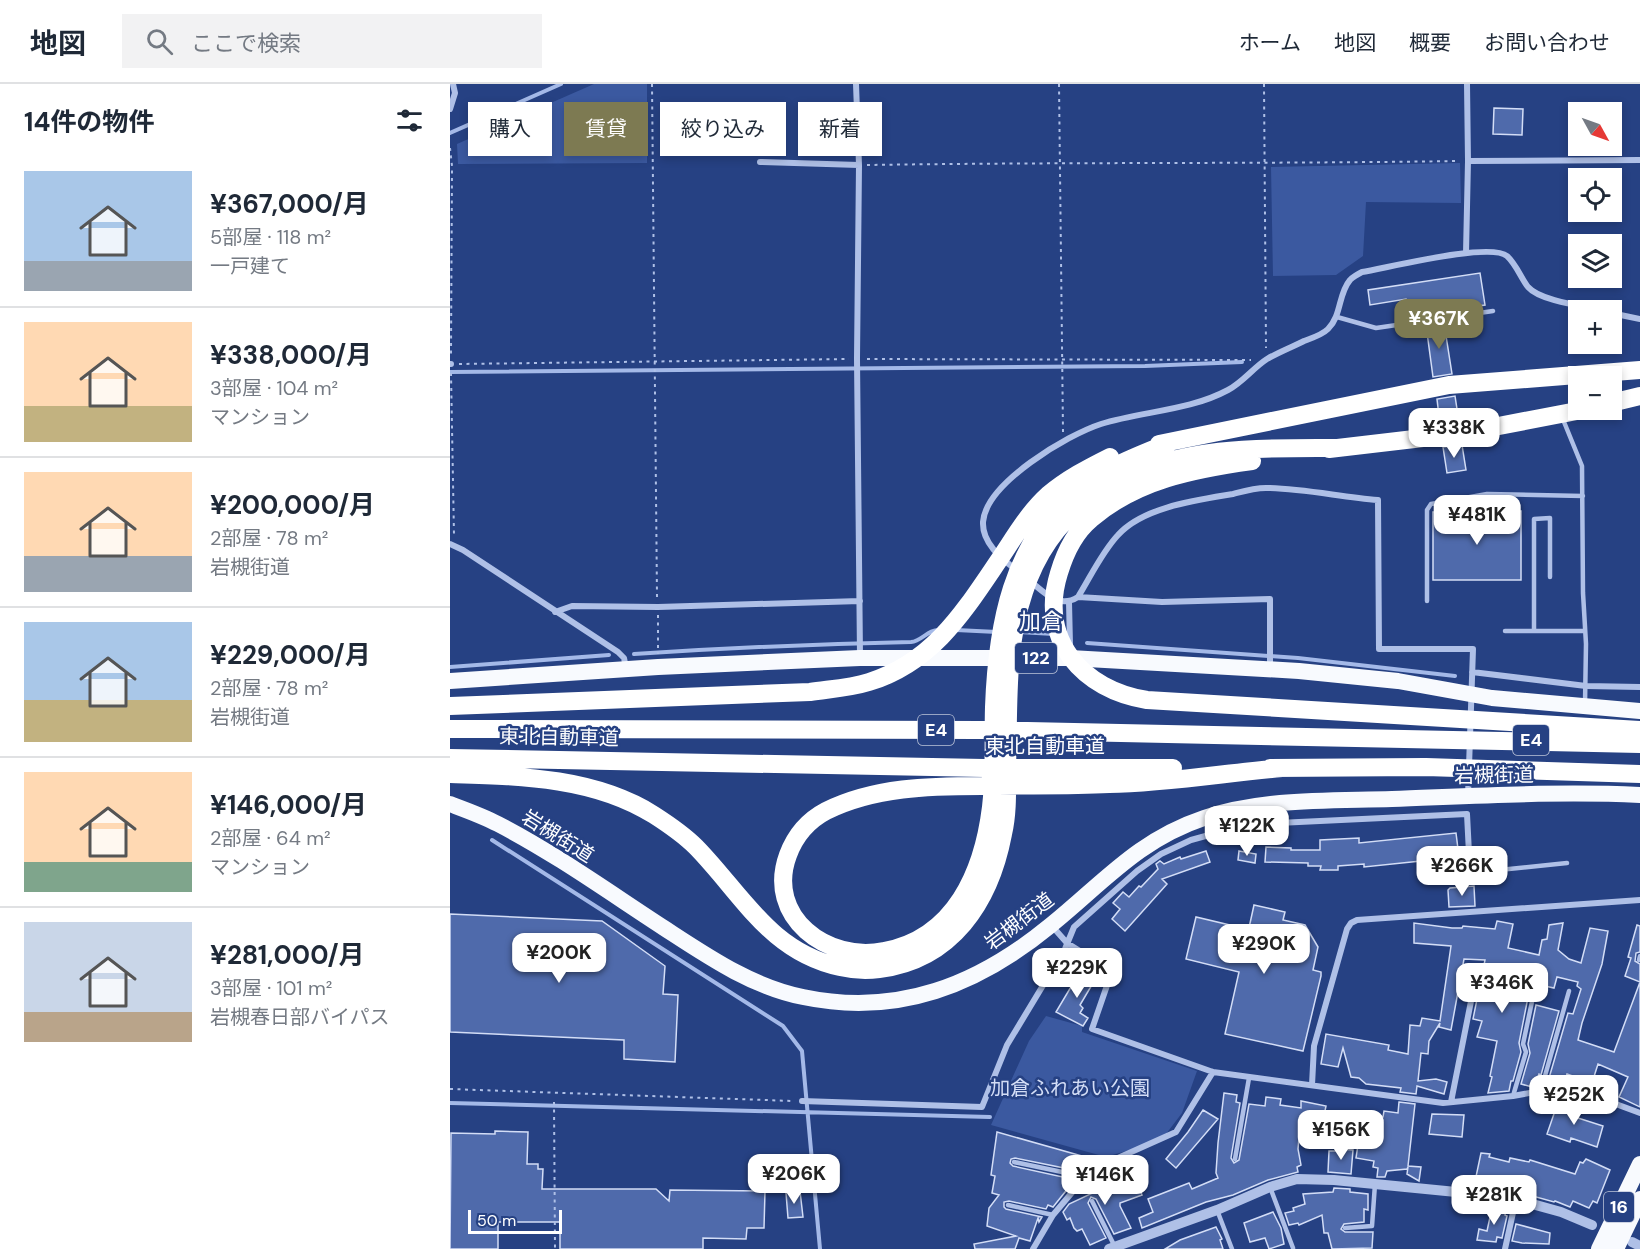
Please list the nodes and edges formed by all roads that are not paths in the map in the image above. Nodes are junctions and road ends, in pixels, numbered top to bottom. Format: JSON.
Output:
{"nodes":[{"id":1,"x":453,"y":84,"type":"edge"},
{"id":2,"x":856,"y":84,"type":"edge"},
{"id":3,"x":1467,"y":84,"type":"edge"},
{"id":4,"x":450,"y":108,"type":"edge"},
{"id":5,"x":1640,"y":160,"type":"edge"},
{"id":6,"x":1468,"y":161,"type":"junction"},
{"id":7,"x":760,"y":162,"type":"dead end"},
{"id":8,"x":859,"y":165,"type":"junction"},
{"id":9,"x":1466,"y":253,"type":"junction"},
{"id":10,"x":1568,"y":303,"type":"edge"},
{"id":11,"x":1493,"y":311,"type":"dead end"},
{"id":12,"x":1622,"y":315,"type":"edge"},
{"id":13,"x":1337,"y":317,"type":"junction"},
{"id":14,"x":1640,"y":319,"type":"edge"},
{"id":15,"x":1640,"y":368,"type":"edge"},
{"id":16,"x":1568,"y":413,"type":"edge"},
{"id":17,"x":1560,"y":414,"type":"junction"},
{"id":18,"x":1340,"y":447,"type":"junction"},
{"id":19,"x":1583,"y":496,"type":"junction"},
{"id":20,"x":1034,"y":536,"type":"junction"},
{"id":21,"x":452,"y":545,"type":"edge"},
{"id":22,"x":1550,"y":577,"type":"dead end"},
{"id":23,"x":1078,"y":597,"type":"junction"},
{"id":24,"x":860,"y":601,"type":"junction"},
{"id":25,"x":1427,"y":601,"type":"dead end"},
{"id":26,"x":1069,"y":603,"type":"junction"},
{"id":27,"x":555,"y":612,"type":"junction"},
{"id":28,"x":1504,"y":631,"type":"dead end"},
{"id":29,"x":1534,"y":631,"type":"junction"},
{"id":30,"x":1585,"y":631,"type":"junction"},
{"id":31,"x":860,"y":647,"type":"junction"},
{"id":32,"x":1070,"y":658,"type":"junction"},
{"id":33,"x":1270,"y":669,"type":"junction"},
{"id":34,"x":626,"y":670,"type":"junction"},
{"id":35,"x":1472,"y":672,"type":"junction"},
{"id":36,"x":450,"y":681,"type":"edge"},
{"id":37,"x":1586,"y":686,"type":"junction"},
{"id":38,"x":1640,"y":687,"type":"edge"},
{"id":39,"x":1472,"y":695,"type":"junction"},
{"id":40,"x":450,"y":706,"type":"edge"},
{"id":41,"x":1584,"y":707,"type":"junction"},
{"id":42,"x":1640,"y":711,"type":"edge"},
{"id":43,"x":450,"y":729,"type":"edge"},
{"id":44,"x":1640,"y":730,"type":"edge"},
{"id":45,"x":1640,"y":744,"type":"edge"},
{"id":46,"x":450,"y":758,"type":"edge"},
{"id":47,"x":1282,"y":768,"type":"junction"},
{"id":48,"x":450,"y":774,"type":"edge"},
{"id":49,"x":1640,"y":774,"type":"edge"},
{"id":50,"x":1637,"y":795,"type":"edge"},
{"id":51,"x":1468,"y":796,"type":"junction"},
{"id":52,"x":999,"y":803,"type":"junction"},
{"id":53,"x":450,"y":804,"type":"edge"},
{"id":54,"x":1568,"y":863,"type":"dead end"},
{"id":55,"x":1470,"y":873,"type":"joint"},
{"id":56,"x":1640,"y":900,"type":"edge"},
{"id":57,"x":1051,"y":925,"type":"junction"},
{"id":58,"x":1067,"y":943,"type":"junction"},
{"id":59,"x":1478,"y":966,"type":"dead end"},
{"id":60,"x":1537,"y":978,"type":"dead end"},
{"id":61,"x":1569,"y":992,"type":"dead end"},
{"id":62,"x":1213,"y":1072,"type":"junction"},
{"id":63,"x":1249,"y":1078,"type":"junction"},
{"id":64,"x":1311,"y":1085,"type":"junction"},
{"id":65,"x":1541,"y":1090,"type":"junction"},
{"id":66,"x":1513,"y":1096,"type":"junction"},
{"id":67,"x":802,"y":1101,"type":"road end"},
{"id":68,"x":1451,"y":1102,"type":"junction"},
{"id":69,"x":1640,"y":1113,"type":"edge"},
{"id":70,"x":1235,"y":1159,"type":"dead end"},
{"id":71,"x":1014,"y":1162,"type":"dead end"},
{"id":72,"x":1640,"y":1164,"type":"edge"},
{"id":73,"x":1086,"y":1177,"type":"junction"},
{"id":74,"x":1375,"y":1184,"type":"junction"},
{"id":75,"x":1270,"y":1187,"type":"junction"},
{"id":76,"x":1516,"y":1199,"type":"junction"},
{"id":77,"x":1640,"y":1199,"type":"edge"},
{"id":78,"x":1092,"y":1201,"type":"dead end"},
{"id":79,"x":1008,"y":1205,"type":"dead end"},
{"id":80,"x":1217,"y":1210,"type":"junction"},
{"id":81,"x":1053,"y":1215,"type":"junction"},
{"id":82,"x":1592,"y":1225,"type":"dead end"},
{"id":83,"x":1345,"y":1228,"type":"dead end"},
{"id":84,"x":1112,"y":1248,"type":"edge"},
{"id":85,"x":1293,"y":1248,"type":"edge"},
{"id":86,"x":1033,"y":1249,"type":"edge"},
{"id":87,"x":1233,"y":1249,"type":"edge"},
{"id":88,"x":1505,"y":1249,"type":"edge"},
{"id":89,"x":1599,"y":1249,"type":"edge"},
{"id":90,"x":1616,"y":1249,"type":"edge"}],
"edges":[{"from":1,"to":4,"type":"street"},
{"from":2,"to":8,"type":"street"},
{"from":3,"to":6,"type":"street"},
{"from":5,"to":6,"type":"street"},
{"from":6,"to":9,"type":"street"},
{"from":7,"to":8,"type":"street"},
{"from":8,"to":24,"type":"street"},
{"from":9,"to":10,"type":"street"},
{"from":9,"to":13,"type":"street"},
{"from":11,"to":13,"type":"lane"},
{"from":12,"to":14,"type":"street"},
{"from":13,"to":26,"type":"street"},
{"from":15,"to":20,"type":"highway"},
{"from":16,"to":17,"type":"highway"},
{"from":17,"to":18,"type":"highway"},
{"from":17,"to":19,"type":"lane"},
{"from":18,"to":20,"type":"highway"},
{"from":18,"to":44,"type":"highway"},
{"from":19,"to":25,"type":"lane"},
{"from":19,"to":30,"type":"lane"},
{"from":20,"to":40,"type":"highway"},
{"from":20,"to":52,"type":"highway"},
{"from":21,"to":27,"type":"street"},
{"from":22,"to":29,"type":"lane"},
{"from":23,"to":26,"type":"street"},
{"from":23,"to":33,"type":"street"},
{"from":23,"to":35,"type":"street"},
{"from":24,"to":27,"type":"street"},
{"from":24,"to":31,"type":"street"},
{"from":26,"to":32,"type":"street"},
{"from":27,"to":34,"type":"street"},
{"from":28,"to":29,"type":"lane"},
{"from":29,"to":30,"type":"lane"},
{"from":30,"to":37,"type":"lane"},
{"from":31,"to":32,"type":"highway","number":"122"},
{"from":31,"to":34,"type":"highway","number":"122"},
{"from":32,"to":33,"type":"highway","number":"122"},
{"from":33,"to":39,"type":"highway","number":"122"},
{"from":34,"to":36,"type":"highway","number":"122"},
{"from":35,"to":37,"type":"street"},
{"from":35,"to":39,"type":"street"},
{"from":37,"to":38,"type":"street"},
{"from":37,"to":41,"type":"lane"},
{"from":39,"to":41,"type":"highway","number":"122"},
{"from":39,"to":51,"type":"street"},
{"from":41,"to":42,"type":"highway","number":"122"},
{"from":43,"to":45,"type":"highway","name":"東北自動車道","number":"E4"},
{"from":46,"to":47,"type":"highway","name":"東北自動車道","number":"E4"},
{"from":47,"to":49,"type":"highway","name":"東北自動車道","number":"E4"},
{"from":47,"to":52,"type":"highway"},
{"from":48,"to":52,"type":"highway"},
{"from":50,"to":51,"type":"highway","name":"岩槻街道"},
{"from":51,"to":57,"type":"highway","name":"岩槻街道"},
{"from":53,"to":57,"type":"highway","name":"岩槻街道"},
{"from":54,"to":55,"type":"lane"},
{"from":55,"to":58,"type":"street"},
{"from":56,"to":64,"type":"street"},
{"from":57,"to":58,"type":"street"},
{"from":58,"to":62,"type":"street"},
{"from":58,"to":67,"type":"street"},
{"from":59,"to":68,"type":"street"},
{"from":60,"to":66,"type":"lane"},
{"from":61,"to":65,"type":"lane"},
{"from":62,"to":63,"type":"street"},
{"from":62,"to":73,"type":"street"},
{"from":63,"to":64,"type":"street"},
{"from":63,"to":70,"type":"lane"},
{"from":64,"to":68,"type":"street"},
{"from":65,"to":66,"type":"street"},
{"from":65,"to":69,"type":"street"},
{"from":66,"to":68,"type":"street"},
{"from":71,"to":73,"type":"lane"},
{"from":72,"to":89,"type":"highway","number":"16"},
{"from":73,"to":81,"type":"street"},
{"from":74,"to":75,"type":"street"},
{"from":74,"to":76,"type":"street"},
{"from":74,"to":83,"type":"lane"},
{"from":75,"to":80,"type":"street"},
{"from":75,"to":85,"type":"lane"},
{"from":76,"to":82,"type":"street"},
{"from":76,"to":88,"type":"street"},
{"from":77,"to":90,"type":"highway","number":"16"},
{"from":78,"to":84,"type":"lane"},
{"from":79,"to":81,"type":"lane"},
{"from":80,"to":84,"type":"street"},
{"from":80,"to":87,"type":"lane"},
{"from":81,"to":86,"type":"street"}]}
